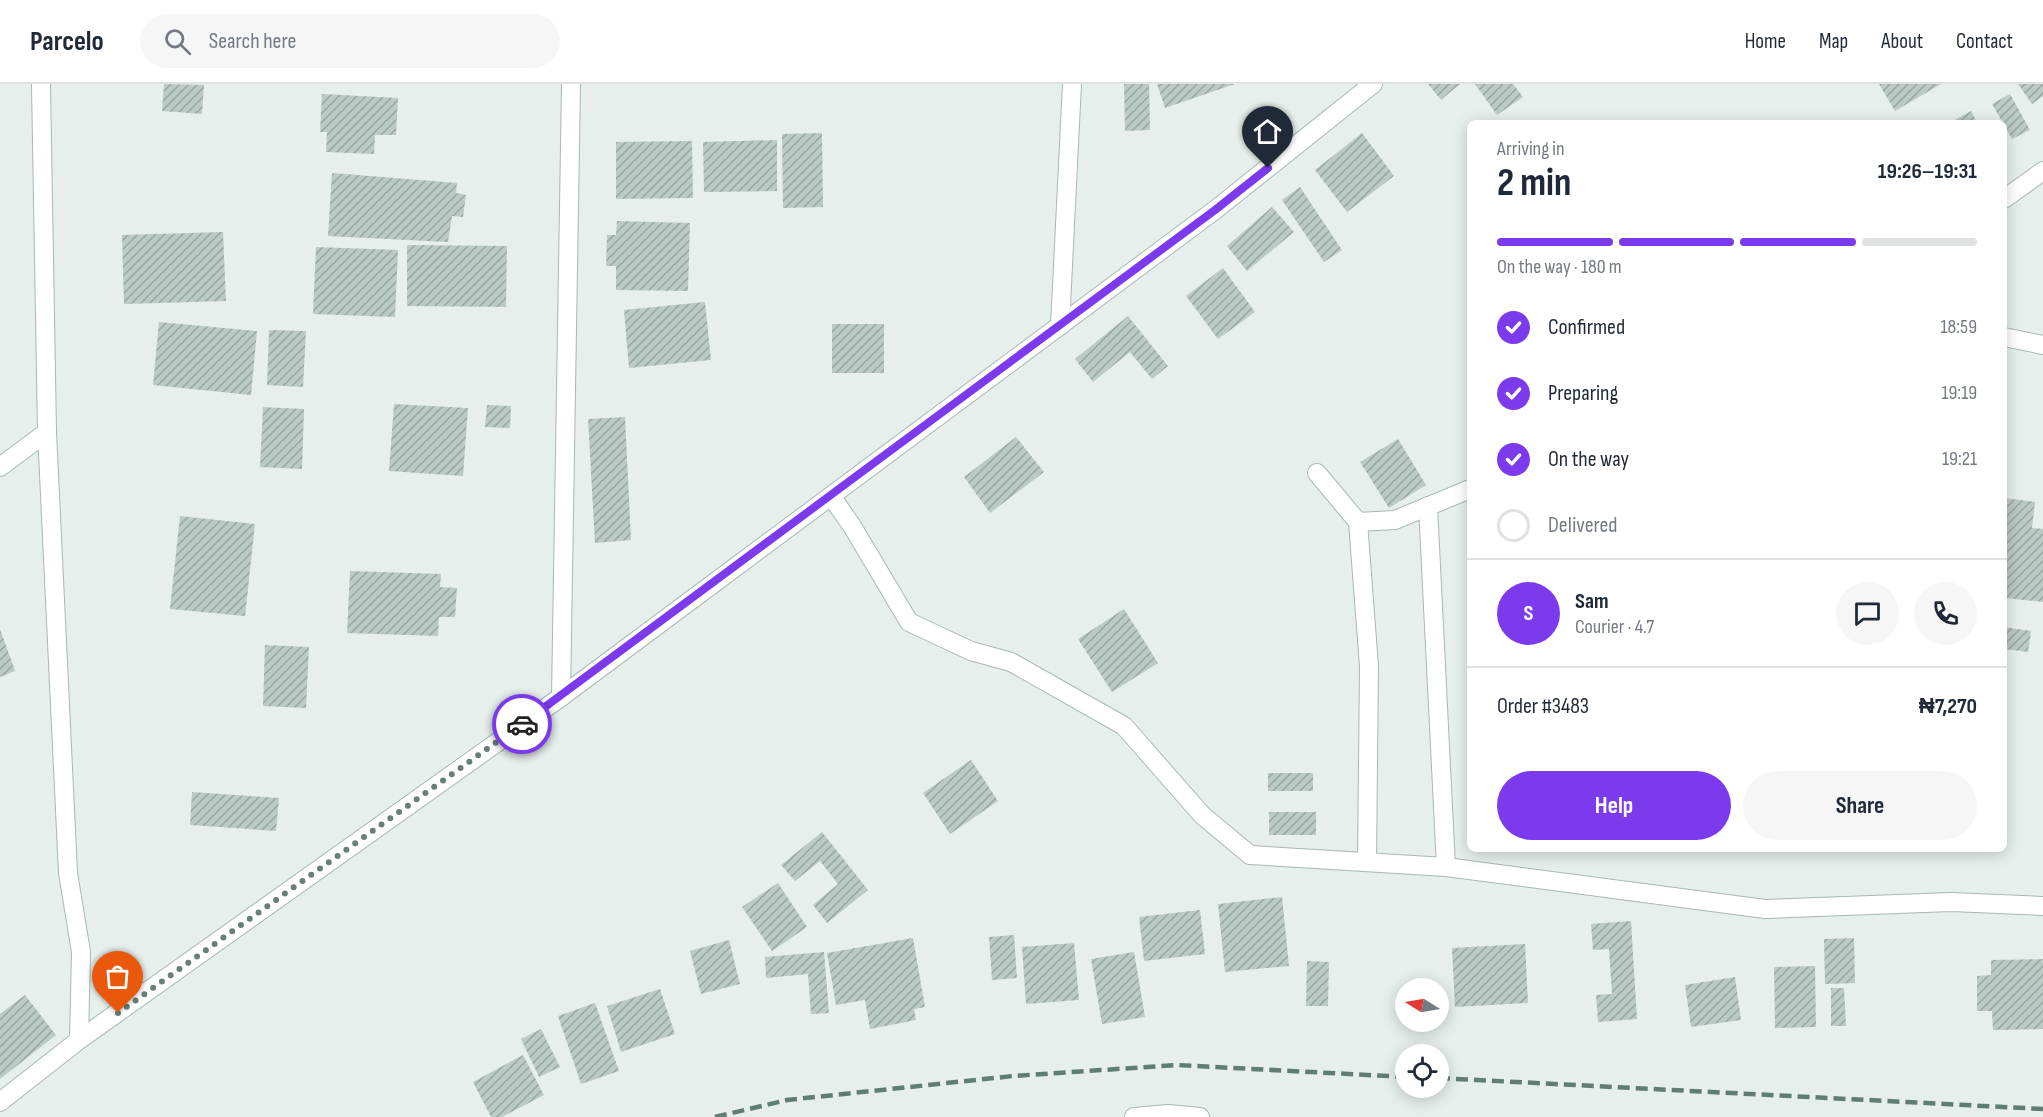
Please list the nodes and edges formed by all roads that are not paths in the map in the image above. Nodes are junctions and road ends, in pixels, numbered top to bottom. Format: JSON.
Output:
{"nodes":[{"id":1,"x":41,"y":84,"type":"edge"},
{"id":2,"x":571,"y":84,"type":"edge"},
{"id":3,"x":1072,"y":84,"type":"edge"},
{"id":4,"x":1373,"y":84,"type":"edge"},
{"id":5,"x":2043,"y":171,"type":"edge"},
{"id":6,"x":2007,"y":197,"type":"edge"},
{"id":7,"x":1060,"y":326,"type":"junction"},
{"id":8,"x":2007,"y":338,"type":"edge"},
{"id":9,"x":2043,"y":345,"type":"edge"},
{"id":10,"x":47,"y":432,"type":"junction"},
{"id":11,"x":0,"y":467,"type":"edge"},
{"id":12,"x":1317,"y":473,"type":"dead end"},
{"id":13,"x":1467,"y":490,"type":"edge"},
{"id":14,"x":831,"y":496,"type":"junction"},
{"id":15,"x":1428,"y":506,"type":"junction"},
{"id":16,"x":1358,"y":522,"type":"junction"},
{"id":17,"x":561,"y":697,"type":"junction"},
{"id":18,"x":1367,"y":862,"type":"junction"},
{"id":19,"x":1446,"y":867,"type":"junction"},
{"id":20,"x":2043,"y":906,"type":"edge"},
{"id":21,"x":79,"y":1040,"type":"junction"},
{"id":22,"x":0,"y":1102,"type":"edge"},
{"id":23,"x":1135,"y":1117,"type":"edge"},
{"id":24,"x":1200,"y":1117,"type":"edge"}],
"edges":[{"from":1,"to":10,"type":"street"},
{"from":2,"to":17,"type":"street"},
{"from":3,"to":7,"type":"street"},
{"from":4,"to":7,"type":"street"},
{"from":5,"to":6,"type":"street"},
{"from":7,"to":14,"type":"street"},
{"from":8,"to":9,"type":"street"},
{"from":10,"to":11,"type":"street"},
{"from":10,"to":21,"type":"street"},
{"from":12,"to":16,"type":"street"},
{"from":13,"to":15,"type":"street"},
{"from":14,"to":17,"type":"street"},
{"from":14,"to":18,"type":"street"},
{"from":15,"to":16,"type":"street"},
{"from":15,"to":19,"type":"street"},
{"from":16,"to":18,"type":"street"},
{"from":17,"to":21,"type":"street"},
{"from":18,"to":19,"type":"street"},
{"from":19,"to":20,"type":"street"},
{"from":21,"to":22,"type":"street"},
{"from":23,"to":24,"type":"street"}]}
